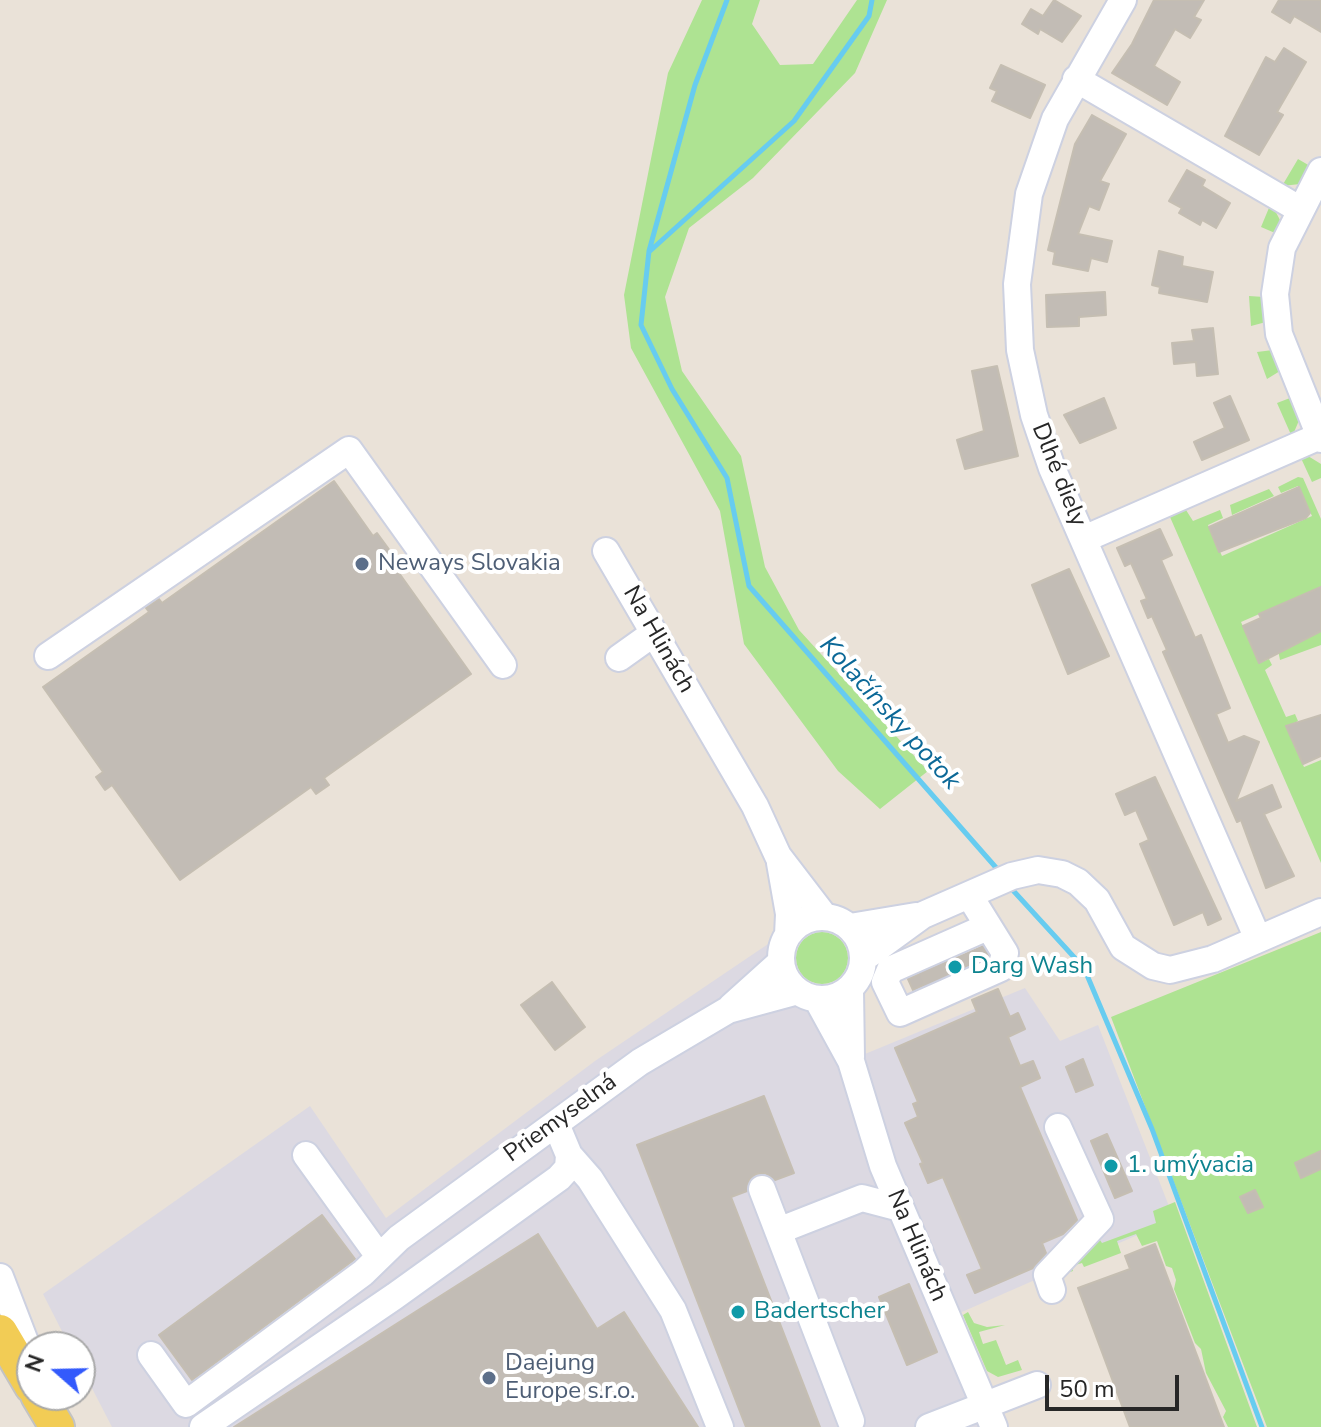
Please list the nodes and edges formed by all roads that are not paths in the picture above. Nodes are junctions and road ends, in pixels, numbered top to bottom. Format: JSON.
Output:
{"nodes":[{"id":1,"x":1123,"y":0,"type":"edge"},
{"id":2,"x":1076,"y":79,"type":"junction"},
{"id":3,"x":1321,"y":171,"type":"edge"},
{"id":4,"x":1299,"y":209,"type":"junction"},
{"id":5,"x":1320,"y":437,"type":"edge"},
{"id":6,"x":1084,"y":539,"type":"junction"},
{"id":7,"x":606,"y":551,"type":"dead end"},
{"id":8,"x":654,"y":633,"type":"junction"},
{"id":9,"x":48,"y":656,"type":"dead end"},
{"id":10,"x":619,"y":658,"type":"dead end"},
{"id":11,"x":503,"y":665,"type":"dead end"},
{"id":12,"x":778,"y":856,"type":"junction"},
{"id":13,"x":990,"y":886,"type":"junction"},
{"id":14,"x":1321,"y":912,"type":"edge"},
{"id":15,"x":923,"y":915,"type":"junction"},
{"id":16,"x":824,"y":916,"type":"junction"},
{"id":17,"x":850,"y":927,"type":"junction"},
{"id":18,"x":788,"y":935,"type":"junction"},
{"id":19,"x":1258,"y":939,"type":"junction"},
{"id":20,"x":864,"y":958,"type":"junction"},
{"id":21,"x":781,"y":962,"type":"junction"},
{"id":22,"x":956,"y":965,"type":"dead end"},
{"id":23,"x":850,"y":989,"type":"junction"},
{"id":24,"x":807,"y":995,"type":"junction"},
{"id":25,"x":728,"y":1010,"type":"junction"},
{"id":26,"x":851,"y":1061,"type":"junction"},
{"id":27,"x":556,"y":1124,"type":"junction"},
{"id":28,"x":1058,"y":1127,"type":"dead end"},
{"id":29,"x":306,"y":1155,"type":"dead end"},
{"id":30,"x":569,"y":1155,"type":"junction"},
{"id":31,"x":883,"y":1166,"type":"junction"},
{"id":32,"x":762,"y":1189,"type":"dead end"},
{"id":33,"x":862,"y":1198,"type":"junction"},
{"id":34,"x":900,"y":1208,"type":"junction"},
{"id":35,"x":778,"y":1231,"type":"junction"},
{"id":36,"x":378,"y":1255,"type":"junction"},
{"id":37,"x":0,"y":1277,"type":"edge"},
{"id":38,"x":1052,"y":1290,"type":"dead end"},
{"id":39,"x":21,"y":1331,"type":"edge"},
{"id":40,"x":0,"y":1332,"type":"edge"},
{"id":41,"x":151,"y":1355,"type":"dead end"},
{"id":42,"x":16,"y":1359,"type":"edge"},
{"id":43,"x":1037,"y":1385,"type":"dead end"},
{"id":44,"x":988,"y":1416,"type":"edge"},
{"id":45,"x":851,"y":1421,"type":"dead end"},
{"id":46,"x":203,"y":1427,"type":"edge"},
{"id":47,"x":720,"y":1427,"type":"edge"},
{"id":48,"x":929,"y":1427,"type":"edge"}],
"edges":[{"from":1,"to":2,"type":"street","name":"Dlhé diely"},
{"from":2,"to":4,"type":"street"},
{"from":2,"to":6,"type":"street","name":"Dlhé diely"},
{"from":3,"to":4,"type":"street"},
{"from":4,"to":5,"type":"street"},
{"from":5,"to":6,"type":"street"},
{"from":6,"to":19,"type":"street","name":"Dlhé diely"},
{"from":7,"to":8,"type":"street","name":"Na Hlinách"},
{"from":8,"to":10,"type":"street"},
{"from":8,"to":12,"type":"street","name":"Na Hlinách"},
{"from":9,"to":11,"type":"street"},
{"from":12,"to":16,"type":"street","name":"Na Hlinách"},
{"from":12,"to":18,"type":"street","name":"Na Hlinách"},
{"from":13,"to":15,"type":"street"},
{"from":13,"to":19,"type":"street"},
{"from":13,"to":22,"type":"street"},
{"from":14,"to":19,"type":"street"},
{"from":15,"to":17,"type":"street"},
{"from":15,"to":20,"type":"street"},
{"from":16,"to":17,"type":"street"},
{"from":16,"to":18,"type":"street"},
{"from":17,"to":20,"type":"street"},
{"from":18,"to":21,"type":"street"},
{"from":20,"to":23,"type":"street"},
{"from":21,"to":24,"type":"street"},
{"from":21,"to":25,"type":"street","name":"Priemyselná"},
{"from":23,"to":24,"type":"street","name":"Priemyselná"},
{"from":23,"to":26,"type":"street","name":"Na Hlinách"},
{"from":24,"to":25,"type":"street","name":"Priemyselná"},
{"from":24,"to":26,"type":"street","name":"Na Hlinách"},
{"from":25,"to":27,"type":"street","name":"Priemyselná"},
{"from":26,"to":31,"type":"street","name":"Na Hlinách"},
{"from":27,"to":30,"type":"street"},
{"from":27,"to":36,"type":"street","name":"Priemyselná"},
{"from":28,"to":38,"type":"street"},
{"from":29,"to":36,"type":"street"},
{"from":30,"to":46,"type":"street"},
{"from":30,"to":47,"type":"street"},
{"from":31,"to":33,"type":"street"},
{"from":31,"to":34,"type":"street","name":"Na Hlinách"},
{"from":32,"to":35,"type":"street"},
{"from":33,"to":34,"type":"street"},
{"from":33,"to":35,"type":"street"},
{"from":34,"to":44,"type":"street","name":"Na Hlinách"},
{"from":35,"to":45,"type":"street"},
{"from":36,"to":41,"type":"street","name":"Priemyselná"},
{"from":37,"to":39,"type":"street"},
{"from":40,"to":42,"type":"main road"},
{"from":43,"to":44,"type":"street"},
{"from":44,"to":48,"type":"street"}]}
